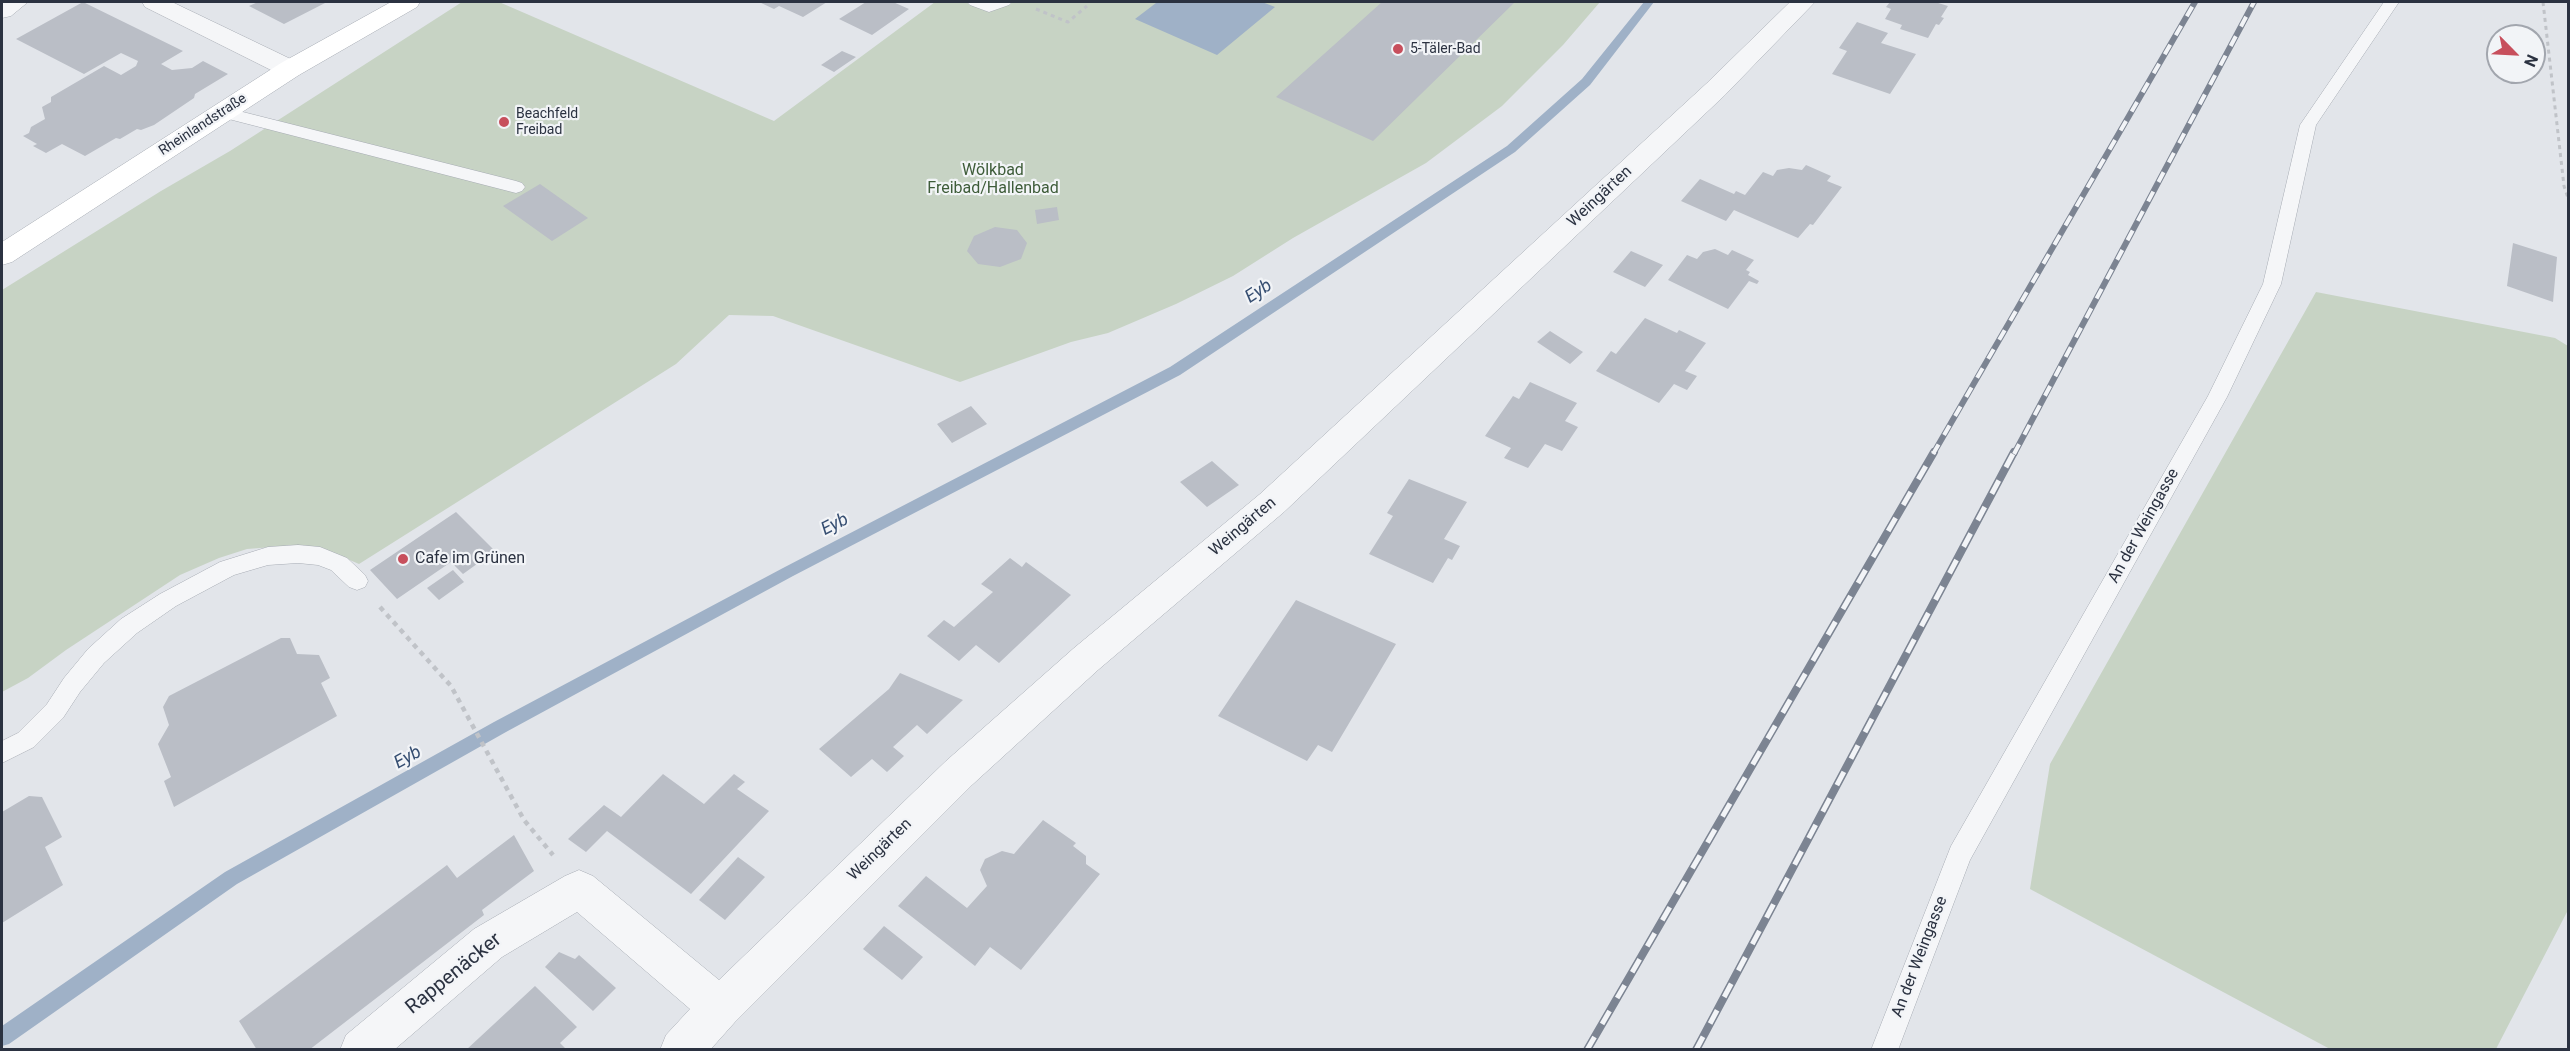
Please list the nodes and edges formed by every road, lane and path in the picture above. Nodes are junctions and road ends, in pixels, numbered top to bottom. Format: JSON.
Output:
{"nodes":[{"id":1,"x":16,"y":2,"type":"edge"},
{"id":2,"x":154,"y":2,"type":"edge"},
{"id":3,"x":408,"y":2,"type":"edge"},
{"id":4,"x":975,"y":2,"type":"edge"},
{"id":5,"x":1004,"y":2,"type":"edge"},
{"id":6,"x":1803,"y":2,"type":"edge"},
{"id":7,"x":2391,"y":2,"type":"edge"},
{"id":8,"x":2543,"y":2,"type":"edge"},
{"id":9,"x":1028,"y":6,"type":"dead end"},
{"id":10,"x":1087,"y":6,"type":"dead end"},
{"id":11,"x":2,"y":11,"type":"edge"},
{"id":12,"x":290,"y":69,"type":"junction"},
{"id":13,"x":223,"y":112,"type":"junction"},
{"id":14,"x":516,"y":187,"type":"dead end"},
{"id":15,"x":2568,"y":198,"type":"edge"},
{"id":16,"x":2,"y":255,"type":"edge"},
{"id":17,"x":357,"y":581,"type":"joint"},
{"id":18,"x":2,"y":753,"type":"edge"},
{"id":19,"x":524,"y":819,"type":"dead end"},
{"id":20,"x":720,"y":1007,"type":"junction"},
{"id":21,"x":361,"y":1050,"type":"edge"},
{"id":22,"x":681,"y":1050,"type":"edge"},
{"id":23,"x":1884,"y":1050,"type":"edge"}],
"edges":[{"from":1,"to":11,"type":"street"},
{"from":2,"to":12,"type":"street"},
{"from":3,"to":12,"type":"main road","name":"Rheinlandstraße"},
{"from":4,"to":5,"type":"lane"},
{"from":6,"to":20,"type":"street","name":"Weingärten"},
{"from":7,"to":23,"type":"lane","name":"An der Weingasse"},
{"from":8,"to":15,"type":"path"},
{"from":9,"to":10,"type":"path"},
{"from":12,"to":13,"type":"main road","name":"Rheinlandstraße"},
{"from":13,"to":14,"type":"lane"},
{"from":13,"to":16,"type":"main road","name":"Rheinlandstraße"},
{"from":17,"to":18,"type":"lane"},
{"from":17,"to":19,"type":"path"},
{"from":20,"to":21,"type":"street","name":"Rappenäcker"},
{"from":20,"to":22,"type":"street","name":"Weingärten"}]}
